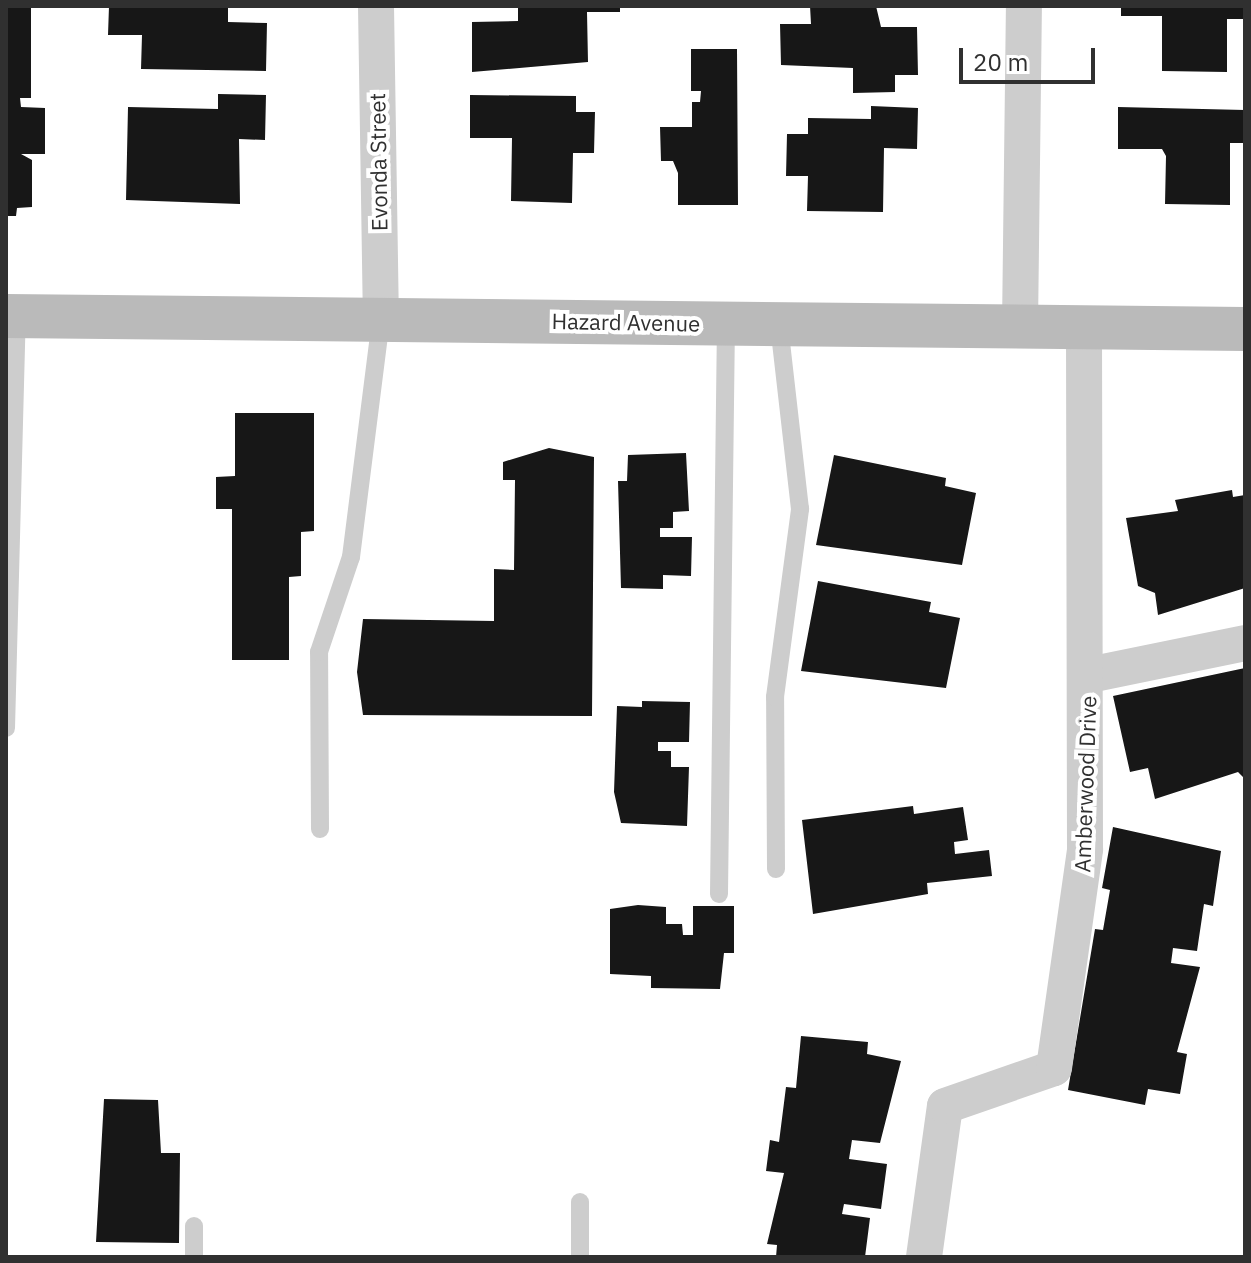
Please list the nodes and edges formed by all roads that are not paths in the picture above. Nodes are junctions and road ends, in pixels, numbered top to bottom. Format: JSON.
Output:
{"nodes":[{"id":1,"x":376,"y":6,"type":"edge"},
{"id":2,"x":1024,"y":6,"type":"edge"},
{"id":3,"x":12,"y":316,"type":"edge"},
{"id":4,"x":381,"y":319,"type":"junction"},
{"id":5,"x":726,"y":323,"type":"junction"},
{"id":6,"x":779,"y":324,"type":"junction"},
{"id":7,"x":1020,"y":327,"type":"junction"},
{"id":8,"x":1084,"y":327,"type":"junction"},
{"id":9,"x":1245,"y":329,"type":"edge"},
{"id":10,"x":1245,"y":643,"type":"edge"},
{"id":11,"x":1089,"y":675,"type":"junction"},
{"id":12,"x":6,"y":728,"type":"edge"},
{"id":13,"x":320,"y":829,"type":"dead end"},
{"id":14,"x":776,"y":869,"type":"dead end"},
{"id":15,"x":719,"y":894,"type":"dead end"},
{"id":16,"x":580,"y":1202,"type":"dead end"},
{"id":17,"x":194,"y":1226,"type":"dead end"},
{"id":18,"x":194,"y":1257,"type":"edge"},
{"id":19,"x":580,"y":1257,"type":"edge"},
{"id":20,"x":924,"y":1257,"type":"edge"}],
"edges":[{"from":1,"to":4,"type":"street","name":"Evonda Street"},
{"from":2,"to":7,"type":"street"},
{"from":3,"to":4,"type":"street","name":"Hazard Avenue"},
{"from":3,"to":12,"type":"lane"},
{"from":4,"to":5,"type":"street","name":"Hazard Avenue"},
{"from":4,"to":13,"type":"lane"},
{"from":5,"to":6,"type":"street","name":"Hazard Avenue"},
{"from":5,"to":15,"type":"lane"},
{"from":6,"to":7,"type":"street","name":"Hazard Avenue"},
{"from":6,"to":14,"type":"lane"},
{"from":7,"to":8,"type":"street","name":"Hazard Avenue"},
{"from":8,"to":9,"type":"street","name":"Hazard Avenue"},
{"from":8,"to":11,"type":"street","name":"Amberwood Drive"},
{"from":10,"to":11,"type":"street"},
{"from":11,"to":20,"type":"street","name":"Amberwood Drive"},
{"from":16,"to":19,"type":"lane"},
{"from":17,"to":18,"type":"lane"}]}
